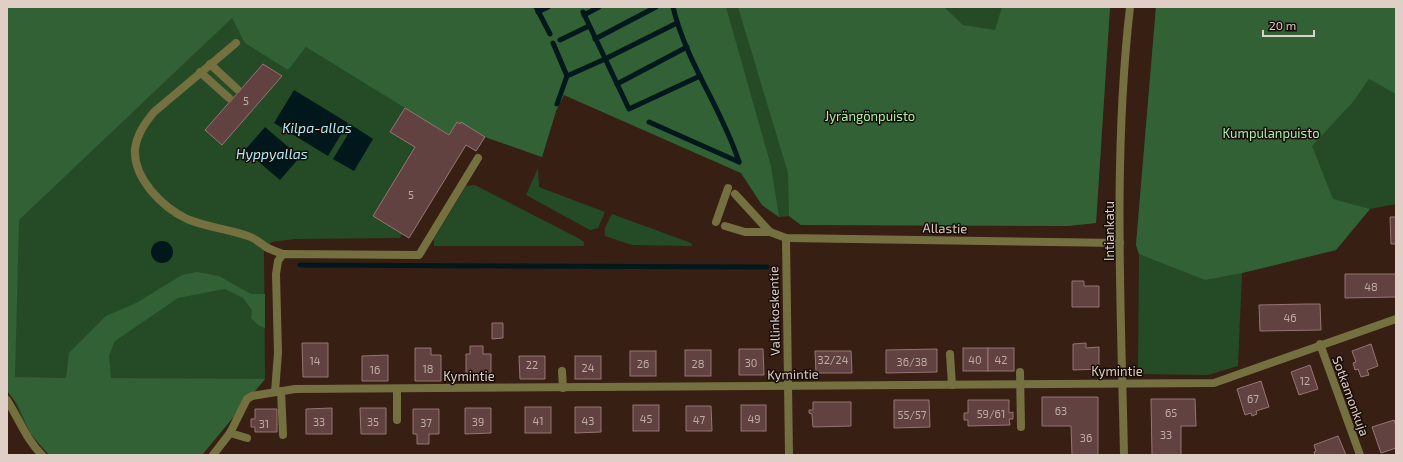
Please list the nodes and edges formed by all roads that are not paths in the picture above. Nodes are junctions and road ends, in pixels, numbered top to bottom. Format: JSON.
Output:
{"nodes":[{"id":1,"x":1130,"y":7,"type":"edge"},
{"id":2,"x":236,"y":43,"type":"dead end"},
{"id":3,"x":210,"y":64,"type":"junction"},
{"id":4,"x":200,"y":72,"type":"junction"},
{"id":5,"x":237,"y":88,"type":"dead end"},
{"id":6,"x":229,"y":98,"type":"dead end"},
{"id":7,"x":478,"y":158,"type":"dead end"},
{"id":8,"x":728,"y":188,"type":"dead end"},
{"id":9,"x":735,"y":194,"type":"dead end"},
{"id":10,"x":716,"y":222,"type":"dead end"},
{"id":11,"x":725,"y":226,"type":"dead end"},
{"id":12,"x":770,"y":232,"type":"junction"},
{"id":13,"x":786,"y":238,"type":"junction"},
{"id":14,"x":1120,"y":243,"type":"junction"},
{"id":15,"x":283,"y":254,"type":"junction"},
{"id":16,"x":1396,"y":319,"type":"edge"},
{"id":17,"x":1320,"y":344,"type":"junction"},
{"id":18,"x":950,"y":354,"type":"dead end"},
{"id":19,"x":562,"y":371,"type":"dead end"},
{"id":20,"x":1020,"y":372,"type":"dead end"},
{"id":21,"x":1021,"y":384,"type":"junction"},
{"id":22,"x":1122,"y":384,"type":"junction"},
{"id":23,"x":952,"y":385,"type":"junction"},
{"id":24,"x":788,"y":386,"type":"junction"},
{"id":25,"x":563,"y":388,"type":"junction"},
{"id":26,"x":397,"y":389,"type":"junction"},
{"id":27,"x":278,"y":391,"type":"junction"},
{"id":28,"x":7,"y":400,"type":"edge"},
{"id":29,"x":397,"y":420,"type":"dead end"},
{"id":30,"x":1021,"y":427,"type":"dead end"},
{"id":31,"x":230,"y":433,"type":"junction"},
{"id":32,"x":283,"y":435,"type":"dead end"},
{"id":33,"x":247,"y":438,"type":"dead end"},
{"id":34,"x":42,"y":455,"type":"edge"},
{"id":35,"x":213,"y":455,"type":"edge"},
{"id":36,"x":789,"y":455,"type":"edge"},
{"id":37,"x":1124,"y":455,"type":"edge"},
{"id":38,"x":1360,"y":455,"type":"edge"}],
"edges":[{"from":1,"to":14,"type":"street","name":"Intiankatu"},
{"from":2,"to":3,"type":"street"},
{"from":3,"to":4,"type":"street"},
{"from":3,"to":5,"type":"street"},
{"from":4,"to":6,"type":"street"},
{"from":4,"to":15,"type":"street"},
{"from":7,"to":15,"type":"street"},
{"from":8,"to":10,"type":"street"},
{"from":9,"to":12,"type":"street"},
{"from":11,"to":12,"type":"street"},
{"from":12,"to":13,"type":"street","name":"Allastie"},
{"from":13,"to":14,"type":"street","name":"Allastie"},
{"from":13,"to":24,"type":"street","name":"Vallinkoskentie"},
{"from":14,"to":22,"type":"street","name":"Intiankatu"},
{"from":15,"to":27,"type":"street"},
{"from":16,"to":17,"type":"street","name":"Kymintie"},
{"from":17,"to":22,"type":"street","name":"Kymintie"},
{"from":17,"to":38,"type":"street","name":"Sotkamonkuja"},
{"from":18,"to":23,"type":"street"},
{"from":19,"to":25,"type":"street"},
{"from":20,"to":21,"type":"street"},
{"from":21,"to":22,"type":"street","name":"Kymintie"},
{"from":21,"to":23,"type":"street","name":"Kymintie"},
{"from":21,"to":30,"type":"street"},
{"from":22,"to":37,"type":"street","name":"Intiankatu"},
{"from":23,"to":24,"type":"street","name":"Kymintie"},
{"from":24,"to":25,"type":"street","name":"Kymintie"},
{"from":24,"to":36,"type":"street","name":"Vallinkoskentie"},
{"from":25,"to":26,"type":"street","name":"Kymintie"},
{"from":26,"to":27,"type":"street","name":"Kymintie"},
{"from":26,"to":29,"type":"street"},
{"from":27,"to":31,"type":"street","name":"Kymintie"},
{"from":27,"to":32,"type":"street"},
{"from":28,"to":34,"type":"street"},
{"from":31,"to":33,"type":"street"},
{"from":31,"to":35,"type":"street","name":"Kymintie"}]}
